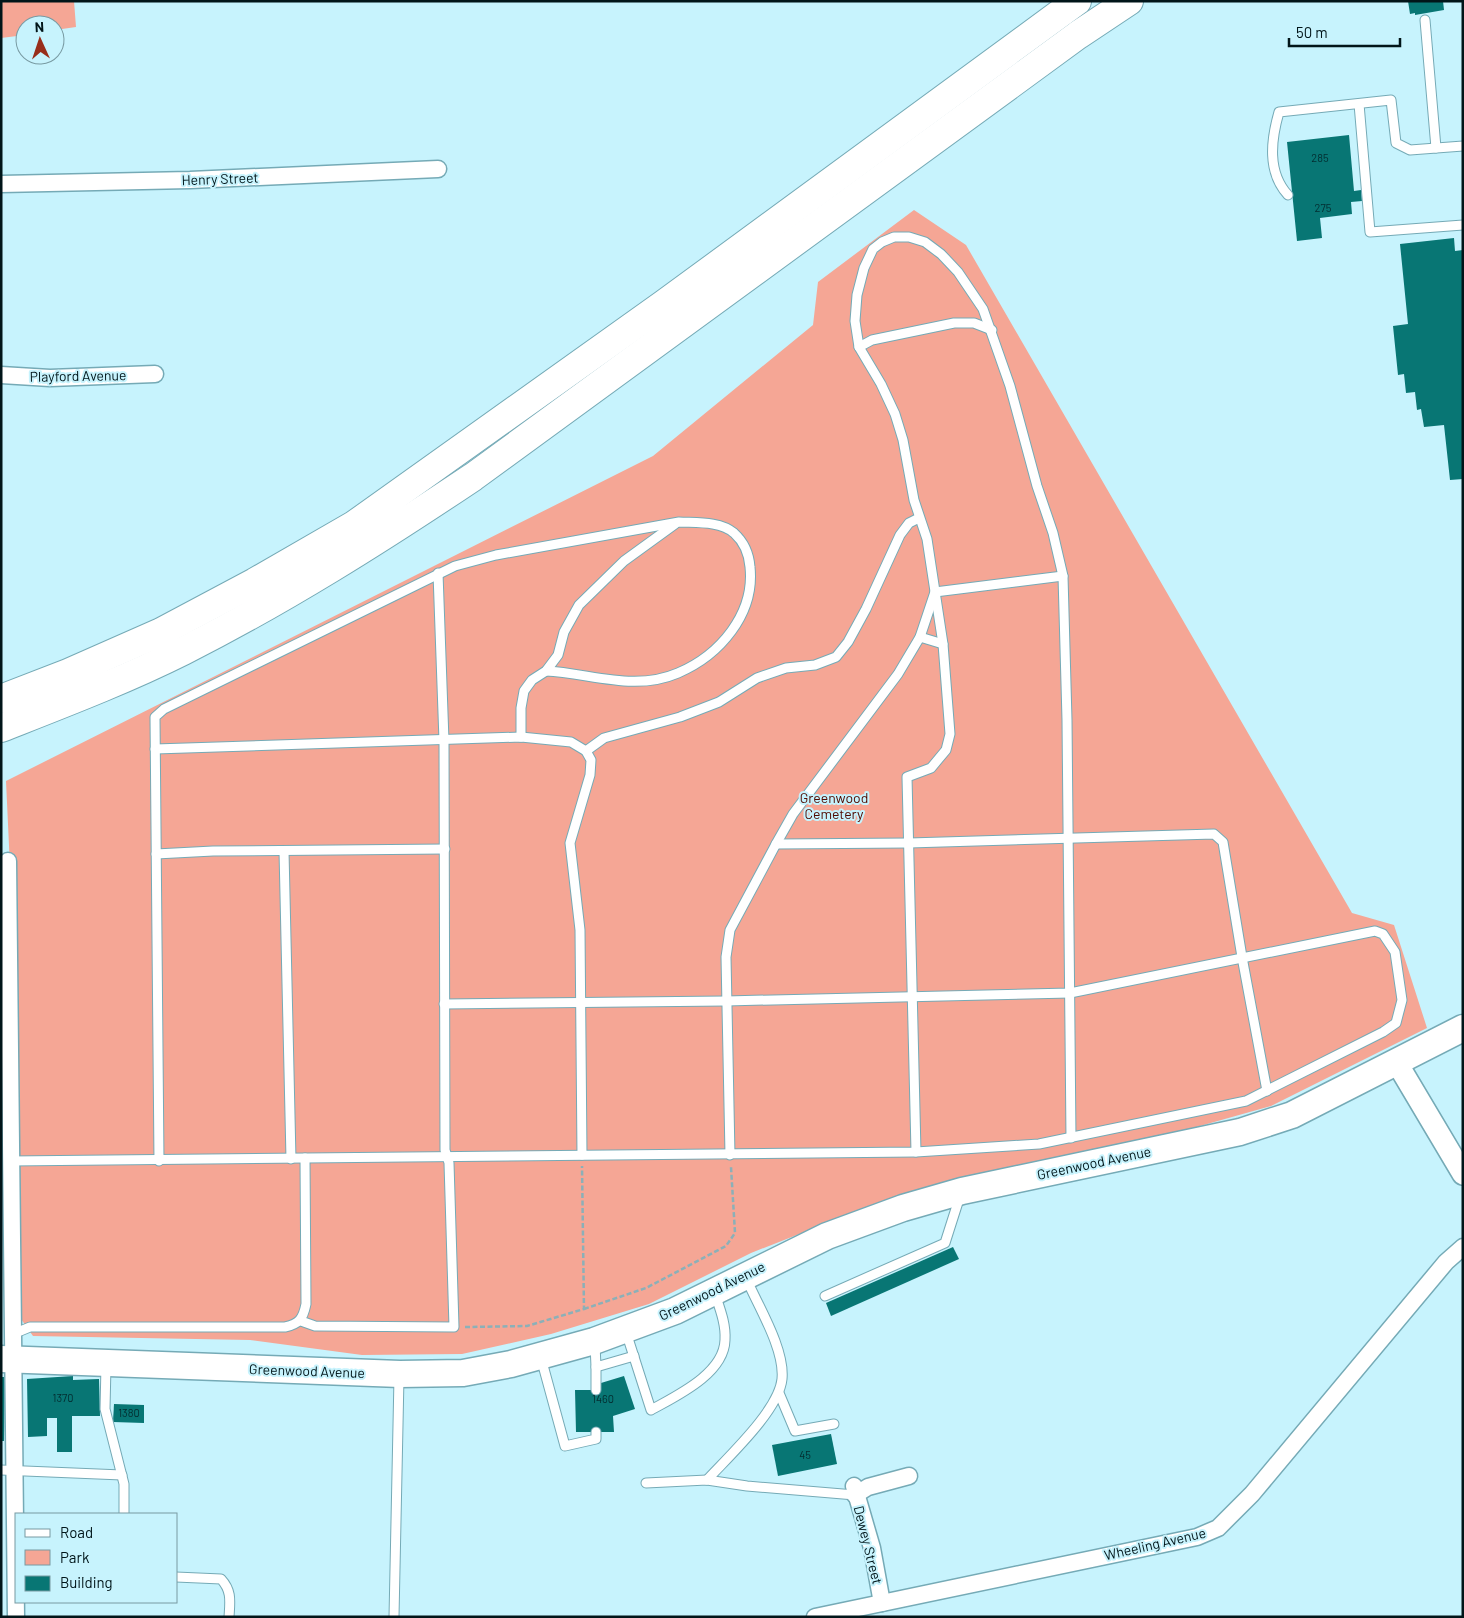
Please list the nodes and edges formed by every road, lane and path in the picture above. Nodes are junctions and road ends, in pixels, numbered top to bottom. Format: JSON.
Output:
{"nodes":[{"id":1,"x":1077,"y":1,"type":"edge"},
{"id":2,"x":1129,"y":1,"type":"edge"},
{"id":3,"x":1425,"y":20,"type":"dead end"},
{"id":4,"x":1358,"y":104,"type":"junction"},
{"id":5,"x":1463,"y":146,"type":"edge"},
{"id":6,"x":1436,"y":148,"type":"junction"},
{"id":7,"x":438,"y":169,"type":"dead end"},
{"id":8,"x":1,"y":184,"type":"edge"},
{"id":9,"x":1288,"y":195,"type":"dead end"},
{"id":10,"x":1463,"y":225,"type":"edge"},
{"id":11,"x":992,"y":330,"type":"junction"},
{"id":12,"x":859,"y":347,"type":"junction"},
{"id":13,"x":156,"y":374,"type":"dead end"},
{"id":14,"x":1,"y":375,"type":"edge"},
{"id":15,"x":919,"y":518,"type":"junction"},
{"id":16,"x":679,"y":522,"type":"junction"},
{"id":17,"x":438,"y":573,"type":"junction"},
{"id":18,"x":1063,"y":576,"type":"junction"},
{"id":19,"x":935,"y":592,"type":"junction"},
{"id":20,"x":920,"y":637,"type":"junction"},
{"id":21,"x":943,"y":644,"type":"junction"},
{"id":22,"x":546,"y":671,"type":"junction"},
{"id":23,"x":1,"y":699,"type":"edge"},
{"id":24,"x":1,"y":728,"type":"edge"},
{"id":25,"x":521,"y":737,"type":"junction"},
{"id":26,"x":444,"y":741,"type":"junction"},
{"id":27,"x":156,"y":749,"type":"junction"},
{"id":28,"x":586,"y":751,"type":"junction"},
{"id":29,"x":1067,"y":838,"type":"junction"},
{"id":30,"x":909,"y":843,"type":"junction"},
{"id":31,"x":776,"y":844,"type":"junction"},
{"id":32,"x":445,"y":849,"type":"junction"},
{"id":33,"x":284,"y":851,"type":"junction"},
{"id":34,"x":156,"y":854,"type":"junction"},
{"id":35,"x":8,"y":861,"type":"dead end"},
{"id":36,"x":1242,"y":957,"type":"junction"},
{"id":37,"x":1070,"y":993,"type":"junction"},
{"id":38,"x":913,"y":997,"type":"junction"},
{"id":39,"x":726,"y":1001,"type":"junction"},
{"id":40,"x":580,"y":1002,"type":"junction"},
{"id":41,"x":444,"y":1004,"type":"junction"},
{"id":42,"x":5,"y":1021,"type":"edge"},
{"id":43,"x":1463,"y":1028,"type":"edge"},
{"id":44,"x":1397,"y":1063,"type":"junction"},
{"id":45,"x":1267,"y":1090,"type":"junction"},
{"id":46,"x":1071,"y":1138,"type":"junction"},
{"id":47,"x":916,"y":1152,"type":"junction"},
{"id":48,"x":730,"y":1154,"type":"junction"},
{"id":49,"x":582,"y":1155,"type":"junction"},
{"id":50,"x":447,"y":1157,"type":"junction"},
{"id":51,"x":305,"y":1158,"type":"junction"},
{"id":52,"x":291,"y":1159,"type":"junction"},
{"id":53,"x":10,"y":1161,"type":"junction"},
{"id":54,"x":159,"y":1161,"type":"junction"},
{"id":55,"x":1463,"y":1174,"type":"edge"},
{"id":56,"x":962,"y":1191,"type":"junction"},
{"id":57,"x":1463,"y":1247,"type":"edge"},
{"id":58,"x":6,"y":1252,"type":"edge"},
{"id":59,"x":745,"y":1276,"type":"junction"},
{"id":60,"x":715,"y":1292,"type":"junction"},
{"id":61,"x":825,"y":1296,"type":"dead end"},
{"id":62,"x":584,"y":1309,"type":"junction"},
{"id":63,"x":301,"y":1321,"type":"junction"},
{"id":64,"x":454,"y":1327,"type":"junction"},
{"id":65,"x":626,"y":1330,"type":"junction"},
{"id":66,"x":13,"y":1334,"type":"junction"},
{"id":67,"x":594,"y":1341,"type":"junction"},
{"id":68,"x":540,"y":1356,"type":"junction"},
{"id":69,"x":634,"y":1356,"type":"junction"},
{"id":70,"x":7,"y":1359,"type":"edge"},
{"id":71,"x":106,"y":1362,"type":"junction"},
{"id":72,"x":596,"y":1367,"type":"junction"},
{"id":73,"x":400,"y":1374,"type":"junction"},
{"id":74,"x":596,"y":1390,"type":"dead end"},
{"id":75,"x":779,"y":1393,"type":"junction"},
{"id":76,"x":834,"y":1424,"type":"dead end"},
{"id":77,"x":596,"y":1432,"type":"dead end"},
{"id":78,"x":8,"y":1470,"type":"edge"},
{"id":79,"x":122,"y":1475,"type":"junction"},
{"id":80,"x":908,"y":1476,"type":"dead end"},
{"id":81,"x":707,"y":1480,"type":"junction"},
{"id":82,"x":646,"y":1483,"type":"dead end"},
{"id":83,"x":855,"y":1490,"type":"junction"},
{"id":84,"x":124,"y":1513,"type":"edge"},
{"id":85,"x":15,"y":1567,"type":"edge"},
{"id":86,"x":178,"y":1577,"type":"edge"},
{"id":87,"x":16,"y":1603,"type":"edge"},
{"id":88,"x":882,"y":1603,"type":"junction"},
{"id":89,"x":16,"y":1617,"type":"edge"},
{"id":90,"x":229,"y":1617,"type":"edge"},
{"id":91,"x":394,"y":1617,"type":"edge"},
{"id":92,"x":815,"y":1617,"type":"edge"}],
"edges":[{"from":1,"to":23,"type":"highway"},
{"from":2,"to":24,"type":"highway"},
{"from":3,"to":6,"type":"lane"},
{"from":4,"to":6,"type":"lane"},
{"from":4,"to":9,"type":"lane"},
{"from":4,"to":10,"type":"lane"},
{"from":5,"to":6,"type":"lane"},
{"from":7,"to":8,"type":"street","name":"Henry Street"},
{"from":11,"to":12,"type":"lane"},
{"from":11,"to":12,"type":"lane"},
{"from":11,"to":18,"type":"lane"},
{"from":12,"to":15,"type":"lane"},
{"from":13,"to":14,"type":"street","name":"Playford Avenue"},
{"from":15,"to":19,"type":"lane"},
{"from":15,"to":28,"type":"lane"},
{"from":16,"to":17,"type":"lane"},
{"from":16,"to":22,"type":"lane"},
{"from":16,"to":22,"type":"lane"},
{"from":17,"to":26,"type":"lane"},
{"from":17,"to":27,"type":"lane"},
{"from":18,"to":19,"type":"lane"},
{"from":18,"to":29,"type":"lane"},
{"from":19,"to":20,"type":"lane"},
{"from":19,"to":21,"type":"lane"},
{"from":20,"to":21,"type":"lane"},
{"from":20,"to":31,"type":"lane"},
{"from":21,"to":30,"type":"lane"},
{"from":22,"to":25,"type":"lane"},
{"from":25,"to":26,"type":"lane"},
{"from":25,"to":28,"type":"lane"},
{"from":26,"to":27,"type":"lane"},
{"from":26,"to":32,"type":"lane"},
{"from":27,"to":34,"type":"lane"},
{"from":28,"to":40,"type":"lane"},
{"from":29,"to":30,"type":"lane"},
{"from":29,"to":36,"type":"lane"},
{"from":29,"to":37,"type":"lane"},
{"from":30,"to":31,"type":"lane"},
{"from":30,"to":38,"type":"lane"},
{"from":31,"to":39,"type":"lane"},
{"from":32,"to":33,"type":"lane"},
{"from":32,"to":41,"type":"lane"},
{"from":33,"to":34,"type":"lane"},
{"from":33,"to":52,"type":"lane"},
{"from":34,"to":54,"type":"lane"},
{"from":35,"to":42,"type":"street"},
{"from":36,"to":37,"type":"lane"},
{"from":36,"to":45,"type":"lane"},
{"from":36,"to":45,"type":"lane"},
{"from":37,"to":38,"type":"lane"},
{"from":37,"to":46,"type":"lane"},
{"from":38,"to":39,"type":"lane"},
{"from":38,"to":47,"type":"lane"},
{"from":39,"to":40,"type":"lane"},
{"from":39,"to":48,"type":"lane"},
{"from":40,"to":41,"type":"lane"},
{"from":40,"to":49,"type":"lane"},
{"from":41,"to":50,"type":"lane"},
{"from":42,"to":53,"type":"street"},
{"from":43,"to":44,"type":"main road","name":"Greenwood Avenue"},
{"from":44,"to":55,"type":"street"},
{"from":44,"to":56,"type":"main road","name":"Greenwood Avenue"},
{"from":45,"to":46,"type":"lane"},
{"from":46,"to":47,"type":"lane"},
{"from":47,"to":48,"type":"lane"},
{"from":48,"to":49,"type":"lane"},
{"from":48,"to":62,"type":"path"},
{"from":49,"to":50,"type":"lane"},
{"from":49,"to":62,"type":"path"},
{"from":50,"to":51,"type":"lane"},
{"from":50,"to":64,"type":"lane"},
{"from":51,"to":52,"type":"lane"},
{"from":51,"to":63,"type":"lane"},
{"from":52,"to":54,"type":"lane"},
{"from":53,"to":54,"type":"lane"},
{"from":53,"to":58,"type":"street"},
{"from":56,"to":59,"type":"main road","name":"Greenwood Avenue"},
{"from":56,"to":61,"type":"lane"},
{"from":57,"to":88,"type":"street","name":"Wheeling Avenue"},
{"from":58,"to":66,"type":"street"},
{"from":59,"to":60,"type":"main road","name":"Greenwood Avenue"},
{"from":59,"to":75,"type":"lane"},
{"from":60,"to":65,"type":"main road","name":"Greenwood Avenue"},
{"from":60,"to":69,"type":"lane"},
{"from":62,"to":64,"type":"path"},
{"from":63,"to":64,"type":"lane"},
{"from":63,"to":66,"type":"lane"},
{"from":65,"to":67,"type":"main road","name":"Greenwood Avenue"},
{"from":65,"to":69,"type":"lane"},
{"from":66,"to":70,"type":"street"},
{"from":67,"to":68,"type":"main road","name":"Greenwood Avenue"},
{"from":67,"to":72,"type":"lane"},
{"from":68,"to":73,"type":"main road","name":"Greenwood Avenue"},
{"from":68,"to":77,"type":"lane"},
{"from":69,"to":72,"type":"lane"},
{"from":70,"to":71,"type":"main road","name":"Greenwood Avenue"},
{"from":70,"to":78,"type":"street"},
{"from":71,"to":73,"type":"main road","name":"Greenwood Avenue"},
{"from":71,"to":79,"type":"lane"},
{"from":72,"to":74,"type":"lane"},
{"from":73,"to":91,"type":"lane"},
{"from":75,"to":76,"type":"lane"},
{"from":75,"to":81,"type":"lane"},
{"from":78,"to":79,"type":"lane"},
{"from":78,"to":85,"type":"street"},
{"from":79,"to":84,"type":"lane"},
{"from":80,"to":83,"type":"street"},
{"from":81,"to":82,"type":"lane"},
{"from":81,"to":83,"type":"lane"},
{"from":83,"to":88,"type":"street","name":"Dewey Street"},
{"from":86,"to":90,"type":"lane"},
{"from":87,"to":89,"type":"street"},
{"from":88,"to":92,"type":"street","name":"Wheeling Avenue"}]}
